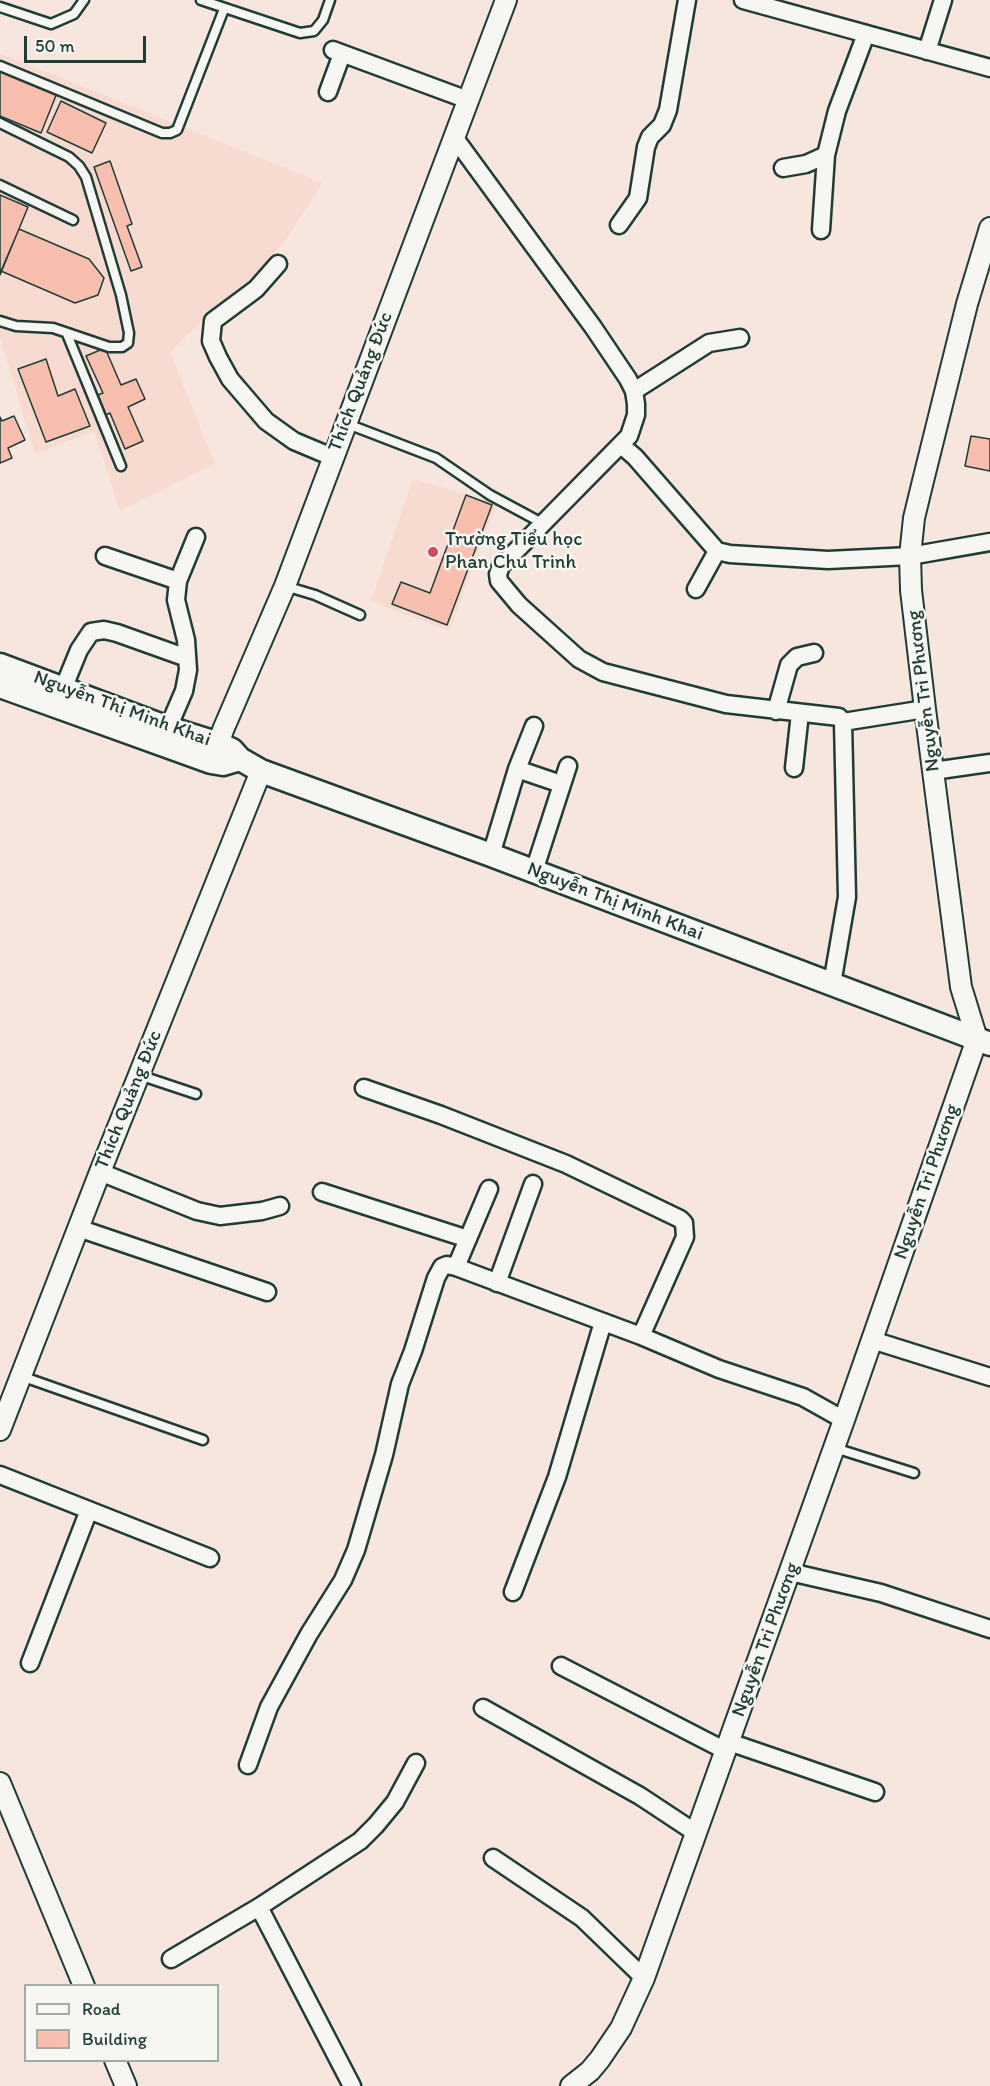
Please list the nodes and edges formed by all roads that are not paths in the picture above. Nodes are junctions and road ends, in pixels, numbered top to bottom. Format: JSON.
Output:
{"nodes":[{"id":1,"x":84,"y":0,"type":"edge"},
{"id":2,"x":201,"y":0,"type":"edge"},
{"id":3,"x":240,"y":0,"type":"edge"},
{"id":4,"x":330,"y":0,"type":"edge"},
{"id":5,"x":506,"y":0,"type":"edge"},
{"id":6,"x":687,"y":0,"type":"edge"},
{"id":7,"x":743,"y":0,"type":"edge"},
{"id":8,"x":943,"y":0,"type":"edge"},
{"id":9,"x":782,"y":5,"type":"edge"},
{"id":10,"x":0,"y":8,"type":"edge"},
{"id":11,"x":224,"y":9,"type":"junction"},
{"id":12,"x":236,"y":11,"type":"junction"},
{"id":13,"x":866,"y":34,"type":"junction"},
{"id":14,"x":927,"y":51,"type":"junction"},
{"id":15,"x":0,"y":66,"type":"edge"},
{"id":16,"x":990,"y":68,"type":"edge"},
{"id":17,"x":328,"y":92,"type":"dead end"},
{"id":18,"x":468,"y":100,"type":"junction"},
{"id":19,"x":0,"y":123,"type":"edge"},
{"id":20,"x":454,"y":137,"type":"junction"},
{"id":21,"x":826,"y":155,"type":"junction"},
{"id":22,"x":783,"y":168,"type":"dead end"},
{"id":23,"x":0,"y":185,"type":"edge"},
{"id":24,"x":73,"y":220,"type":"dead end"},
{"id":25,"x":619,"y":225,"type":"dead end"},
{"id":26,"x":990,"y":228,"type":"edge"},
{"id":27,"x":821,"y":230,"type":"dead end"},
{"id":28,"x":278,"y":264,"type":"dead end"},
{"id":29,"x":0,"y":321,"type":"edge"},
{"id":30,"x":67,"y":334,"type":"junction"},
{"id":31,"x":740,"y":338,"type":"dead end"},
{"id":32,"x":634,"y":391,"type":"junction"},
{"id":33,"x":345,"y":423,"type":"junction"},
{"id":34,"x":621,"y":445,"type":"junction"},
{"id":35,"x":332,"y":457,"type":"junction"},
{"id":36,"x":121,"y":466,"type":"dead end"},
{"id":37,"x":542,"y":523,"type":"junction"},
{"id":38,"x":196,"y":537,"type":"dead end"},
{"id":39,"x":990,"y":542,"type":"edge"},
{"id":40,"x":717,"y":551,"type":"junction"},
{"id":41,"x":105,"y":556,"type":"dead end"},
{"id":42,"x":909,"y":556,"type":"junction"},
{"id":43,"x":178,"y":581,"type":"junction"},
{"id":44,"x":285,"y":586,"type":"junction"},
{"id":45,"x":696,"y":589,"type":"dead end"},
{"id":46,"x":360,"y":615,"type":"dead end"},
{"id":47,"x":814,"y":653,"type":"dead end"},
{"id":48,"x":187,"y":658,"type":"junction"},
{"id":49,"x":0,"y":665,"type":"edge"},
{"id":50,"x":0,"y":686,"type":"edge"},
{"id":51,"x":63,"y":689,"type":"junction"},
{"id":52,"x":926,"y":710,"type":"junction"},
{"id":53,"x":776,"y":711,"type":"junction"},
{"id":54,"x":800,"y":713,"type":"junction"},
{"id":55,"x":843,"y":722,"type":"junction"},
{"id":56,"x":534,"y":726,"type":"dead end"},
{"id":57,"x":168,"y":728,"type":"junction"},
{"id":58,"x":215,"y":753,"type":"junction"},
{"id":59,"x":990,"y":764,"type":"edge"},
{"id":60,"x":568,"y":766,"type":"dead end"},
{"id":61,"x":794,"y":768,"type":"dead end"},
{"id":62,"x":517,"y":769,"type":"junction"},
{"id":63,"x":261,"y":771,"type":"junction"},
{"id":64,"x":933,"y":771,"type":"junction"},
{"id":65,"x":561,"y":784,"type":"junction"},
{"id":66,"x":491,"y":855,"type":"junction"},
{"id":67,"x":534,"y":871,"type":"junction"},
{"id":68,"x":832,"y":984,"type":"junction"},
{"id":69,"x":983,"y":1042,"type":"edge"},
{"id":70,"x":138,"y":1075,"type":"junction"},
{"id":71,"x":364,"y":1088,"type":"dead end"},
{"id":72,"x":196,"y":1094,"type":"dead end"},
{"id":73,"x":100,"y":1172,"type":"junction"},
{"id":74,"x":533,"y":1184,"type":"dead end"},
{"id":75,"x":489,"y":1189,"type":"dead end"},
{"id":76,"x":322,"y":1192,"type":"dead end"},
{"id":77,"x":280,"y":1206,"type":"dead end"},
{"id":78,"x":78,"y":1228,"type":"junction"},
{"id":79,"x":468,"y":1239,"type":"junction"},
{"id":80,"x":456,"y":1267,"type":"junction"},
{"id":81,"x":496,"y":1283,"type":"junction"},
{"id":82,"x":267,"y":1292,"type":"dead end"},
{"id":83,"x":603,"y":1322,"type":"junction"},
{"id":84,"x":641,"y":1336,"type":"junction"},
{"id":85,"x":872,"y":1340,"type":"junction"},
{"id":86,"x":21,"y":1376,"type":"junction"},
{"id":87,"x":990,"y":1377,"type":"edge"},
{"id":88,"x":844,"y":1420,"type":"junction"},
{"id":89,"x":0,"y":1430,"type":"edge"},
{"id":90,"x":203,"y":1440,"type":"dead end"},
{"id":91,"x":834,"y":1448,"type":"junction"},
{"id":92,"x":914,"y":1473,"type":"dead end"},
{"id":93,"x":0,"y":1475,"type":"edge"},
{"id":94,"x":88,"y":1510,"type":"junction"},
{"id":95,"x":210,"y":1558,"type":"dead end"},
{"id":96,"x":790,"y":1572,"type":"junction"},
{"id":97,"x":513,"y":1592,"type":"dead end"},
{"id":98,"x":990,"y":1629,"type":"edge"},
{"id":99,"x":30,"y":1663,"type":"dead end"},
{"id":100,"x":561,"y":1666,"type":"dead end"},
{"id":101,"x":483,"y":1708,"type":"dead end"},
{"id":102,"x":727,"y":1747,"type":"junction"},
{"id":103,"x":416,"y":1762,"type":"dead end"},
{"id":104,"x":248,"y":1765,"type":"dead end"},
{"id":105,"x":0,"y":1783,"type":"edge"},
{"id":106,"x":875,"y":1792,"type":"dead end"},
{"id":107,"x":696,"y":1833,"type":"junction"},
{"id":108,"x":493,"y":1858,"type":"dead end"},
{"id":109,"x":259,"y":1907,"type":"junction"},
{"id":110,"x":171,"y":1959,"type":"dead end"},
{"id":111,"x":644,"y":1978,"type":"junction"},
{"id":112,"x":83,"y":1984,"type":"edge"},
{"id":113,"x":116,"y":2062,"type":"edge"},
{"id":114,"x":126,"y":2086,"type":"edge"},
{"id":115,"x":352,"y":2086,"type":"edge"},
{"id":116,"x":572,"y":2086,"type":"edge"}],
"edges":[{"from":1,"to":10,"type":"lane"},
{"from":2,"to":11,"type":"lane"},
{"from":3,"to":12,"type":"lane"},
{"from":4,"to":12,"type":"lane"},
{"from":5,"to":18,"type":"street","name":"Thích Quảng Đức"},
{"from":6,"to":25,"type":"street"},
{"from":7,"to":9,"type":"street"},
{"from":8,"to":14,"type":"street"},
{"from":9,"to":13,"type":"street"},
{"from":11,"to":12,"type":"lane"},
{"from":11,"to":15,"type":"lane"},
{"from":13,"to":14,"type":"street"},
{"from":13,"to":21,"type":"street"},
{"from":14,"to":16,"type":"street"},
{"from":17,"to":18,"type":"street"},
{"from":18,"to":20,"type":"street","name":"Thích Quảng Đức"},
{"from":19,"to":30,"type":"lane"},
{"from":20,"to":32,"type":"street"},
{"from":20,"to":33,"type":"street","name":"Thích Quảng Đức"},
{"from":21,"to":22,"type":"street"},
{"from":21,"to":27,"type":"street"},
{"from":23,"to":24,"type":"lane"},
{"from":26,"to":42,"type":"street","name":"Nguyễn Tri Phương"},
{"from":28,"to":35,"type":"street"},
{"from":29,"to":30,"type":"lane"},
{"from":30,"to":36,"type":"lane"},
{"from":31,"to":32,"type":"street"},
{"from":32,"to":34,"type":"street"},
{"from":33,"to":35,"type":"street","name":"Thích Quảng Đức"},
{"from":33,"to":37,"type":"lane"},
{"from":34,"to":37,"type":"street"},
{"from":34,"to":40,"type":"street"},
{"from":35,"to":44,"type":"street","name":"Thích Quảng Đức"},
{"from":37,"to":53,"type":"street"},
{"from":38,"to":43,"type":"street"},
{"from":39,"to":42,"type":"street"},
{"from":40,"to":42,"type":"street"},
{"from":40,"to":45,"type":"street"},
{"from":41,"to":43,"type":"street"},
{"from":42,"to":52,"type":"street","name":"Nguyễn Tri Phương"},
{"from":43,"to":48,"type":"street"},
{"from":44,"to":46,"type":"lane"},
{"from":44,"to":58,"type":"street","name":"Thích Quảng Đức"},
{"from":47,"to":53,"type":"street"},
{"from":48,"to":51,"type":"street"},
{"from":48,"to":57,"type":"street"},
{"from":49,"to":51,"type":"main road","name":"Nguyễn Thị Minh Khai"},
{"from":50,"to":58,"type":"main road","name":"Nguyễn Thị Minh Khai"},
{"from":51,"to":57,"type":"main road","name":"Nguyễn Thị Minh Khai"},
{"from":52,"to":55,"type":"street"},
{"from":52,"to":64,"type":"street","name":"Nguyễn Tri Phương"},
{"from":53,"to":54,"type":"street"},
{"from":54,"to":55,"type":"street"},
{"from":54,"to":61,"type":"street"},
{"from":55,"to":68,"type":"street"},
{"from":56,"to":62,"type":"street"},
{"from":57,"to":58,"type":"main road","name":"Nguyễn Thị Minh Khai"},
{"from":58,"to":63,"type":"main road","name":"Nguyễn Thị Minh Khai"},
{"from":59,"to":64,"type":"street"},
{"from":60,"to":65,"type":"street"},
{"from":62,"to":65,"type":"street"},
{"from":62,"to":66,"type":"street"},
{"from":63,"to":66,"type":"main road","name":"Nguyễn Thị Minh Khai"},
{"from":63,"to":70,"type":"street","name":"Thích Quảng Đức"},
{"from":64,"to":69,"type":"street","name":"Nguyễn Tri Phương"},
{"from":65,"to":67,"type":"street"},
{"from":66,"to":67,"type":"main road","name":"Nguyễn Thị Minh Khai"},
{"from":67,"to":68,"type":"main road","name":"Nguyễn Thị Minh Khai"},
{"from":68,"to":69,"type":"main road","name":"Nguyễn Thị Minh Khai"},
{"from":69,"to":85,"type":"street","name":"Nguyễn Tri Phương"},
{"from":70,"to":72,"type":"lane"},
{"from":70,"to":73,"type":"street","name":"Thích Quảng Đức"},
{"from":71,"to":84,"type":"street"},
{"from":73,"to":77,"type":"street"},
{"from":73,"to":78,"type":"street","name":"Thích Quảng Đức"},
{"from":74,"to":81,"type":"street"},
{"from":75,"to":79,"type":"street"},
{"from":76,"to":79,"type":"street"},
{"from":78,"to":82,"type":"street"},
{"from":78,"to":86,"type":"street","name":"Thích Quảng Đức"},
{"from":79,"to":80,"type":"street"},
{"from":80,"to":81,"type":"street"},
{"from":80,"to":104,"type":"street"},
{"from":81,"to":83,"type":"street"},
{"from":83,"to":84,"type":"street"},
{"from":83,"to":97,"type":"street"},
{"from":84,"to":88,"type":"street"},
{"from":85,"to":87,"type":"street"},
{"from":85,"to":88,"type":"street","name":"Nguyễn Tri Phương"},
{"from":86,"to":89,"type":"street","name":"Thích Quảng Đức"},
{"from":86,"to":90,"type":"lane"},
{"from":88,"to":91,"type":"street","name":"Nguyễn Tri Phương"},
{"from":91,"to":92,"type":"lane"},
{"from":91,"to":96,"type":"street","name":"Nguyễn Tri Phương"},
{"from":93,"to":94,"type":"street"},
{"from":94,"to":95,"type":"street"},
{"from":94,"to":99,"type":"street"},
{"from":96,"to":98,"type":"street"},
{"from":96,"to":102,"type":"street","name":"Nguyễn Tri Phương"},
{"from":100,"to":102,"type":"street"},
{"from":101,"to":107,"type":"street"},
{"from":102,"to":106,"type":"street"},
{"from":102,"to":107,"type":"street","name":"Nguyễn Tri Phương"},
{"from":103,"to":109,"type":"street"},
{"from":105,"to":112,"type":"street"},
{"from":107,"to":111,"type":"street","name":"Nguyễn Tri Phương"},
{"from":108,"to":111,"type":"street"},
{"from":109,"to":110,"type":"street"},
{"from":109,"to":115,"type":"street"},
{"from":111,"to":116,"type":"street","name":"Nguyễn Tri Phương"},
{"from":113,"to":114,"type":"street"}]}
